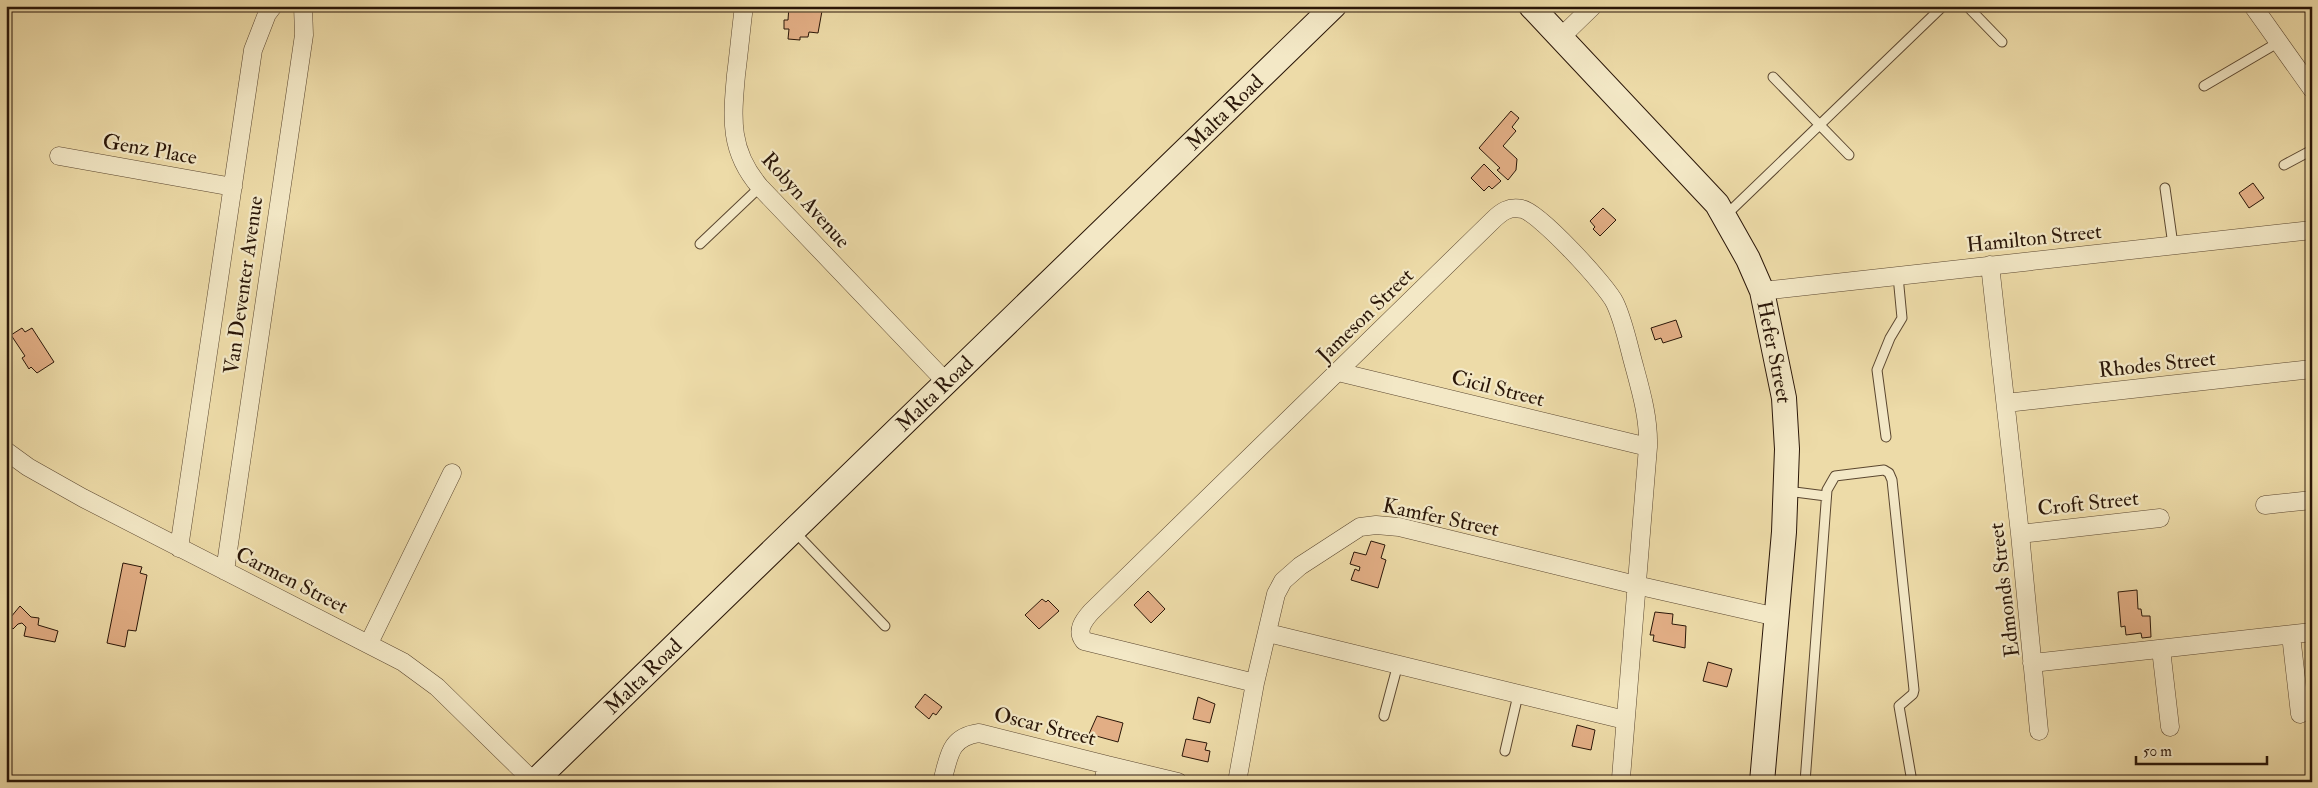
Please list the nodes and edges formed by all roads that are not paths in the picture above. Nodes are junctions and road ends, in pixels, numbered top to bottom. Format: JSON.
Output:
{"nodes":[{"id":1,"x":273,"y":6,"type":"edge"},
{"id":2,"x":303,"y":6,"type":"edge"},
{"id":3,"x":744,"y":6,"type":"edge"},
{"id":4,"x":1334,"y":6,"type":"edge"},
{"id":5,"x":1531,"y":6,"type":"edge"},
{"id":6,"x":1593,"y":6,"type":"edge"},
{"id":7,"x":1943,"y":6,"type":"edge"},
{"id":8,"x":1967,"y":6,"type":"edge"},
{"id":9,"x":2253,"y":6,"type":"edge"},
{"id":10,"x":1561,"y":37,"type":"junction"},
{"id":11,"x":2002,"y":42,"type":"dead end"},
{"id":12,"x":2279,"y":42,"type":"junction"},
{"id":13,"x":1772,"y":77,"type":"dead end"},
{"id":14,"x":2204,"y":86,"type":"dead end"},
{"id":15,"x":2312,"y":89,"type":"edge"},
{"id":16,"x":1821,"y":126,"type":"junction"},
{"id":17,"x":2312,"y":150,"type":"edge"},
{"id":18,"x":1849,"y":155,"type":"dead end"},
{"id":19,"x":59,"y":156,"type":"dead end"},
{"id":20,"x":2284,"y":165,"type":"dead end"},
{"id":21,"x":233,"y":187,"type":"junction"},
{"id":22,"x":760,"y":187,"type":"junction"},
{"id":23,"x":2165,"y":188,"type":"dead end"},
{"id":24,"x":1725,"y":216,"type":"junction"},
{"id":25,"x":2312,"y":230,"type":"edge"},
{"id":26,"x":700,"y":244,"type":"dead end"},
{"id":27,"x":2173,"y":245,"type":"junction"},
{"id":28,"x":1990,"y":265,"type":"junction"},
{"id":29,"x":1898,"y":276,"type":"junction"},
{"id":30,"x":1762,"y":291,"type":"junction"},
{"id":31,"x":2312,"y":369,"type":"edge"},
{"id":32,"x":1338,"y":372,"type":"junction"},
{"id":33,"x":946,"y":382,"type":"junction"},
{"id":34,"x":2006,"y":403,"type":"junction"},
{"id":35,"x":1886,"y":437,"type":"dead end"},
{"id":36,"x":1648,"y":448,"type":"junction"},
{"id":37,"x":6,"y":451,"type":"edge"},
{"id":38,"x":452,"y":473,"type":"dead end"},
{"id":39,"x":1786,"y":491,"type":"junction"},
{"id":40,"x":1826,"y":496,"type":"junction"},
{"id":41,"x":2312,"y":500,"type":"edge"},
{"id":42,"x":2265,"y":505,"type":"dead end"},
{"id":43,"x":2160,"y":518,"type":"dead end"},
{"id":44,"x":793,"y":530,"type":"junction"},
{"id":45,"x":2020,"y":534,"type":"junction"},
{"id":46,"x":179,"y":548,"type":"junction"},
{"id":47,"x":225,"y":571,"type":"junction"},
{"id":48,"x":1636,"y":586,"type":"junction"},
{"id":49,"x":1777,"y":617,"type":"junction"},
{"id":50,"x":885,"y":626,"type":"dead end"},
{"id":51,"x":2312,"y":632,"type":"edge"},
{"id":52,"x":1268,"y":633,"type":"junction"},
{"id":53,"x":2291,"y":635,"type":"junction"},
{"id":54,"x":369,"y":644,"type":"junction"},
{"id":55,"x":2161,"y":649,"type":"junction"},
{"id":56,"x":2032,"y":663,"type":"junction"},
{"id":57,"x":1398,"y":664,"type":"junction"},
{"id":58,"x":1255,"y":683,"type":"junction"},
{"id":59,"x":1518,"y":695,"type":"junction"},
{"id":60,"x":2300,"y":714,"type":"dead end"},
{"id":61,"x":1384,"y":716,"type":"dead end"},
{"id":62,"x":1625,"y":720,"type":"junction"},
{"id":63,"x":2170,"y":727,"type":"dead end"},
{"id":64,"x":2039,"y":731,"type":"dead end"},
{"id":65,"x":1505,"y":751,"type":"dead end"},
{"id":66,"x":1105,"y":773,"type":"edge"},
{"id":67,"x":1621,"y":778,"type":"dead end"},
{"id":68,"x":534,"y":782,"type":"edge"},
{"id":69,"x":942,"y":782,"type":"edge"},
{"id":70,"x":1178,"y":782,"type":"edge"},
{"id":71,"x":1238,"y":782,"type":"edge"},
{"id":72,"x":1762,"y":782,"type":"edge"},
{"id":73,"x":1805,"y":782,"type":"edge"},
{"id":74,"x":1912,"y":782,"type":"edge"}],
"edges":[{"from":1,"to":21,"type":"street","name":"Van Deventer Avenue"},
{"from":2,"to":47,"type":"street","name":"Van Deventer Avenue"},
{"from":3,"to":22,"type":"street","name":"Robyn Avenue"},
{"from":4,"to":33,"type":"street","name":"Malta Road"},
{"from":5,"to":10,"type":"street","name":"Hefer Street"},
{"from":6,"to":10,"type":"street"},
{"from":7,"to":16,"type":"lane"},
{"from":8,"to":11,"type":"lane"},
{"from":9,"to":12,"type":"street"},
{"from":10,"to":24,"type":"street","name":"Hefer Street"},
{"from":12,"to":14,"type":"lane"},
{"from":12,"to":15,"type":"street"},
{"from":13,"to":16,"type":"lane"},
{"from":16,"to":18,"type":"lane"},
{"from":16,"to":24,"type":"lane"},
{"from":17,"to":20,"type":"lane"},
{"from":19,"to":21,"type":"street","name":"Genz Place"},
{"from":21,"to":46,"type":"street","name":"Van Deventer Avenue"},
{"from":22,"to":26,"type":"lane"},
{"from":22,"to":33,"type":"street","name":"Robyn Avenue"},
{"from":23,"to":27,"type":"lane"},
{"from":24,"to":30,"type":"street","name":"Hefer Street"},
{"from":25,"to":27,"type":"street","name":"Hamilton Street"},
{"from":27,"to":28,"type":"street","name":"Hamilton Street"},
{"from":28,"to":29,"type":"street","name":"Hamilton Street"},
{"from":28,"to":34,"type":"street","name":"Edmonds Street"},
{"from":29,"to":30,"type":"street","name":"Hamilton Street"},
{"from":29,"to":35,"type":"lane"},
{"from":30,"to":39,"type":"street","name":"Hefer Street"},
{"from":31,"to":34,"type":"street","name":"Rhodes Street"},
{"from":32,"to":36,"type":"street","name":"Cicil Street"},
{"from":32,"to":36,"type":"street","name":"Jameson Street"},
{"from":32,"to":58,"type":"street","name":"Jameson Street"},
{"from":33,"to":44,"type":"street","name":"Malta Road"},
{"from":34,"to":45,"type":"street","name":"Edmonds Street"},
{"from":36,"to":48,"type":"street","name":"Jameson Street"},
{"from":37,"to":46,"type":"street","name":"Carmen Street"},
{"from":38,"to":54,"type":"street"},
{"from":39,"to":40,"type":"lane"},
{"from":39,"to":49,"type":"street","name":"Hefer Street"},
{"from":40,"to":73,"type":"lane"},
{"from":40,"to":74,"type":"lane"},
{"from":41,"to":42,"type":"street"},
{"from":43,"to":45,"type":"street","name":"Croft Street"},
{"from":44,"to":50,"type":"lane"},
{"from":44,"to":68,"type":"street","name":"Malta Road"},
{"from":45,"to":56,"type":"street","name":"Edmonds Street"},
{"from":46,"to":47,"type":"street","name":"Carmen Street"},
{"from":47,"to":54,"type":"street","name":"Carmen Street"},
{"from":48,"to":49,"type":"street","name":"Kamfer Street"},
{"from":48,"to":52,"type":"street","name":"Kamfer Street"},
{"from":48,"to":62,"type":"street","name":"Jameson Street"},
{"from":49,"to":72,"type":"street","name":"Hefer Street"},
{"from":51,"to":53,"type":"street","name":"Edmonds Street"},
{"from":52,"to":57,"type":"street"},
{"from":52,"to":58,"type":"street","name":"Kamfer Street"},
{"from":53,"to":55,"type":"street","name":"Edmonds Street"},
{"from":53,"to":60,"type":"street"},
{"from":54,"to":68,"type":"street","name":"Carmen Street"},
{"from":55,"to":56,"type":"street","name":"Edmonds Street"},
{"from":55,"to":63,"type":"street"},
{"from":56,"to":64,"type":"street"},
{"from":57,"to":59,"type":"street"},
{"from":57,"to":61,"type":"lane"},
{"from":58,"to":71,"type":"street","name":"Kamfer Street"},
{"from":59,"to":62,"type":"street"},
{"from":59,"to":65,"type":"lane"},
{"from":62,"to":67,"type":"street","name":"Jameson Street"},
{"from":66,"to":69,"type":"street","name":"Oscar Street"},
{"from":66,"to":70,"type":"street","name":"Oscar Street"}]}
